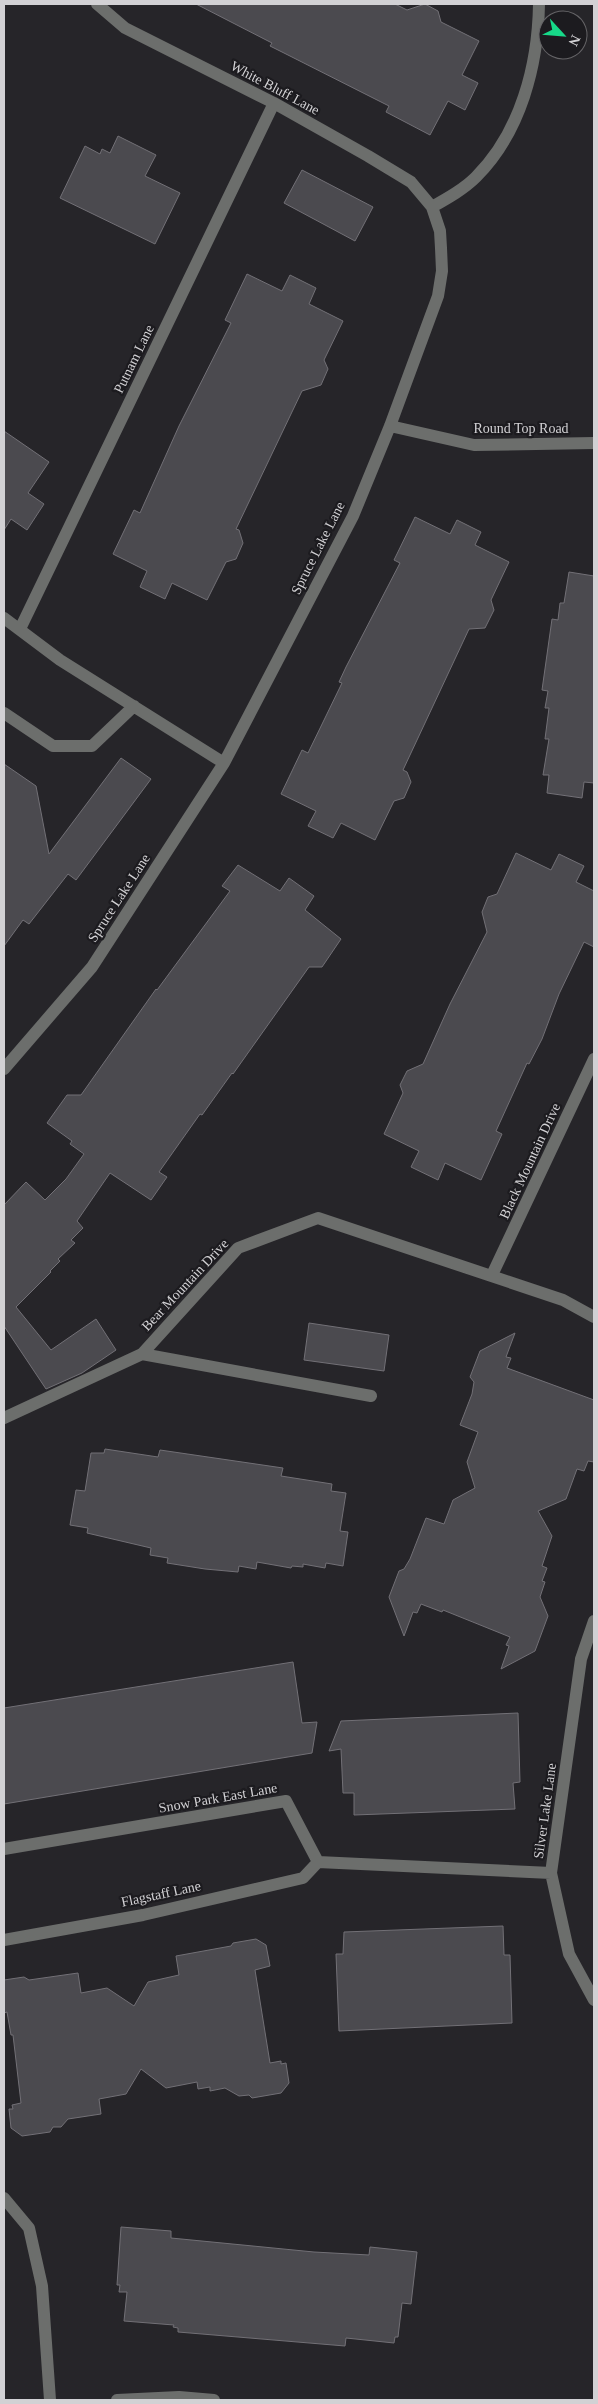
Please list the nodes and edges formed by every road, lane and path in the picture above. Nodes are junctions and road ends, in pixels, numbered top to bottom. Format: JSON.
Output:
{"nodes":[{"id":1,"x":97,"y":4,"type":"edge"},
{"id":2,"x":539,"y":4,"type":"edge"},
{"id":3,"x":274,"y":103,"type":"junction"},
{"id":4,"x":432,"y":207,"type":"junction"},
{"id":5,"x":390,"y":426,"type":"junction"},
{"id":6,"x":594,"y":443,"type":"edge"},
{"id":7,"x":4,"y":618,"type":"edge"},
{"id":8,"x":20,"y":629,"type":"junction"},
{"id":9,"x":134,"y":706,"type":"junction"},
{"id":10,"x":4,"y":714,"type":"edge"},
{"id":11,"x":224,"y":763,"type":"junction"},
{"id":12,"x":594,"y":1059,"type":"edge"},
{"id":13,"x":4,"y":1070,"type":"edge"},
{"id":14,"x":492,"y":1276,"type":"junction"},
{"id":15,"x":594,"y":1317,"type":"edge"},
{"id":16,"x":142,"y":1354,"type":"junction"},
{"id":17,"x":371,"y":1396,"type":"dead end"},
{"id":18,"x":4,"y":1418,"type":"edge"},
{"id":19,"x":594,"y":1621,"type":"edge"},
{"id":20,"x":4,"y":1849,"type":"edge"},
{"id":21,"x":318,"y":1862,"type":"junction"},
{"id":22,"x":551,"y":1874,"type":"junction"},
{"id":23,"x":4,"y":1940,"type":"edge"},
{"id":24,"x":594,"y":2000,"type":"edge"},
{"id":25,"x":4,"y":2198,"type":"edge"},
{"id":26,"x":50,"y":2400,"type":"edge"},
{"id":27,"x":118,"y":2400,"type":"edge"},
{"id":28,"x":214,"y":2400,"type":"edge"}],
"edges":[{"from":1,"to":3,"type":"street","name":"White Bluff Lane"},
{"from":2,"to":4,"type":"street"},
{"from":3,"to":4,"type":"street","name":"White Bluff Lane"},
{"from":3,"to":8,"type":"street","name":"Putnam Lane"},
{"from":4,"to":5,"type":"street","name":"Spruce Lake Lane"},
{"from":5,"to":6,"type":"street","name":"Round Top Road"},
{"from":5,"to":11,"type":"street","name":"Spruce Lake Lane"},
{"from":7,"to":8,"type":"street"},
{"from":8,"to":9,"type":"street"},
{"from":9,"to":10,"type":"street"},
{"from":9,"to":11,"type":"street"},
{"from":11,"to":13,"type":"street","name":"Spruce Lake Lane"},
{"from":12,"to":14,"type":"street","name":"Black Mountain Drive"},
{"from":14,"to":15,"type":"street","name":"Bear Mountain Drive"},
{"from":14,"to":16,"type":"street","name":"Bear Mountain Drive"},
{"from":16,"to":17,"type":"street"},
{"from":16,"to":18,"type":"street","name":"Bear Mountain Drive"},
{"from":19,"to":22,"type":"street","name":"Silver Lake Lane"},
{"from":20,"to":21,"type":"street","name":"Snow Park East Lane"},
{"from":21,"to":22,"type":"street"},
{"from":21,"to":23,"type":"street","name":"Flagstaff Lane"},
{"from":22,"to":24,"type":"street","name":"Silver Lake Lane"},
{"from":25,"to":26,"type":"street"},
{"from":27,"to":28,"type":"street"}]}
